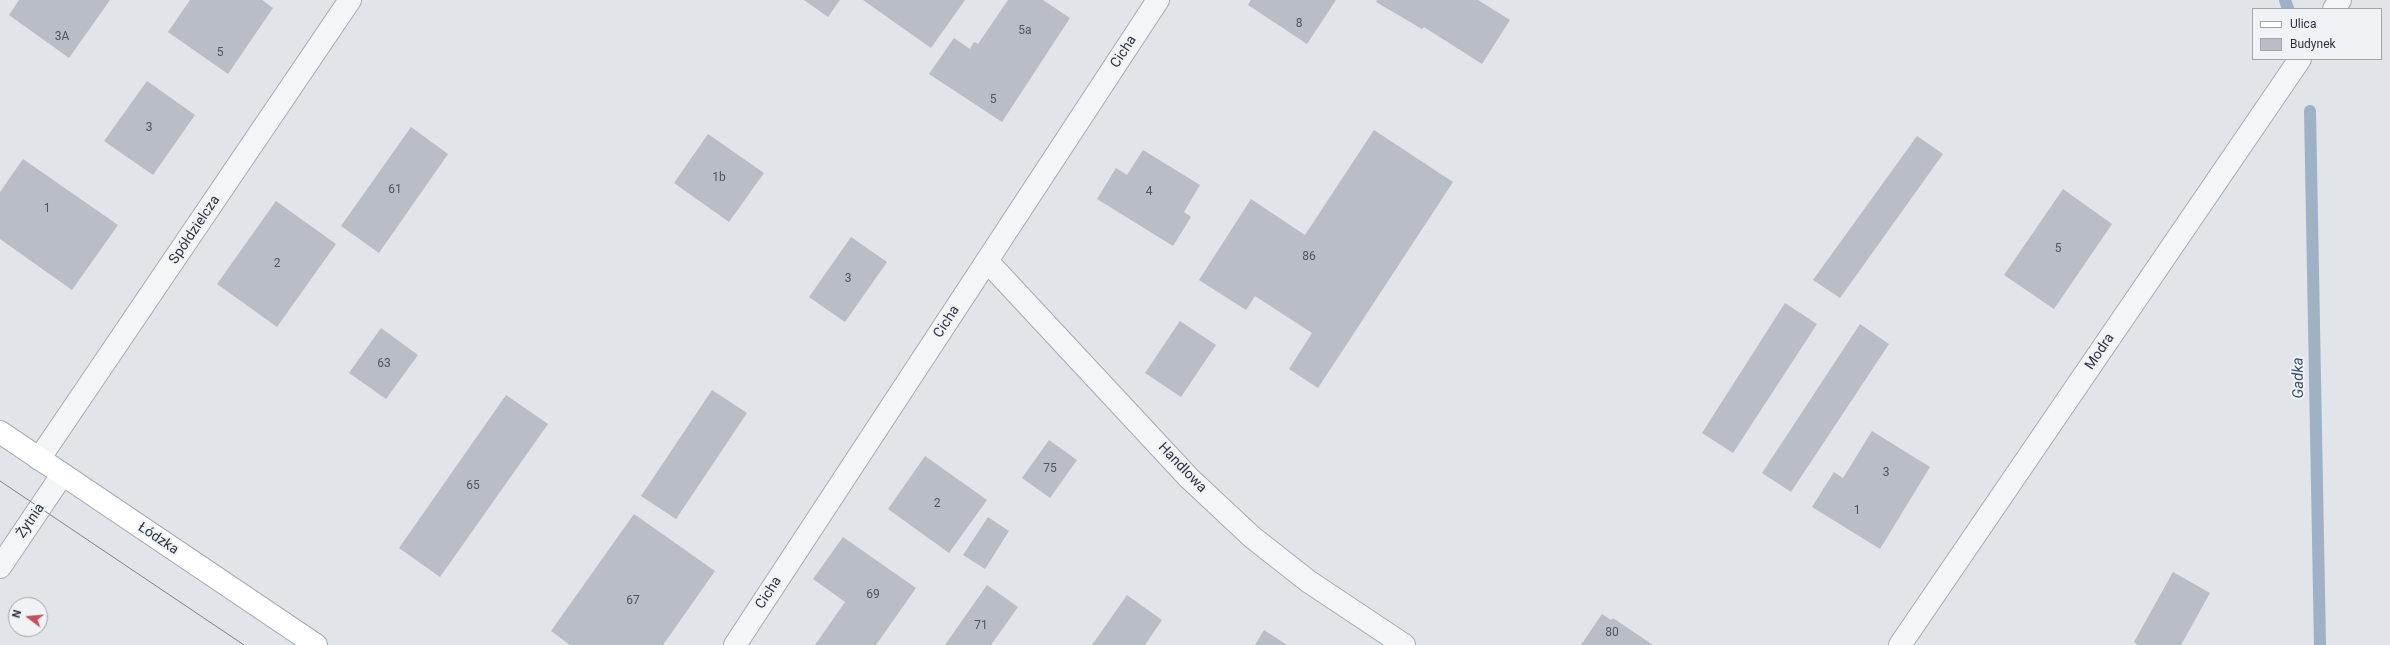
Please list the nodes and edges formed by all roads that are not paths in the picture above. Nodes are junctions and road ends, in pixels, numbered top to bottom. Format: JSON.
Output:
{"nodes":[{"id":1,"x":350,"y":0,"type":"edge"},
{"id":2,"x":1158,"y":0,"type":"edge"},
{"id":3,"x":2299,"y":60,"type":"edge"},
{"id":4,"x":987,"y":261,"type":"junction"},
{"id":5,"x":0,"y":432,"type":"edge"},
{"id":6,"x":39,"y":459,"type":"junction"},
{"id":7,"x":62,"y":475,"type":"junction"},
{"id":8,"x":0,"y":568,"type":"edge"},
{"id":9,"x":316,"y":645,"type":"edge"},
{"id":10,"x":735,"y":645,"type":"edge"},
{"id":11,"x":1404,"y":645,"type":"edge"},
{"id":12,"x":1900,"y":645,"type":"edge"}],
"edges":[{"from":1,"to":6,"type":"street","name":"Spółdzielcza"},
{"from":2,"to":4,"type":"street","name":"Cicha"},
{"from":3,"to":12,"type":"street","name":"Modra"},
{"from":4,"to":10,"type":"street","name":"Cicha"},
{"from":4,"to":11,"type":"street","name":"Handlowa"},
{"from":5,"to":6,"type":"main road","name":"Łódzka"},
{"from":6,"to":7,"type":"main road","name":"Łódzka"},
{"from":7,"to":8,"type":"street","name":"Żytnia"},
{"from":7,"to":9,"type":"main road","name":"Łódzka"}]}
